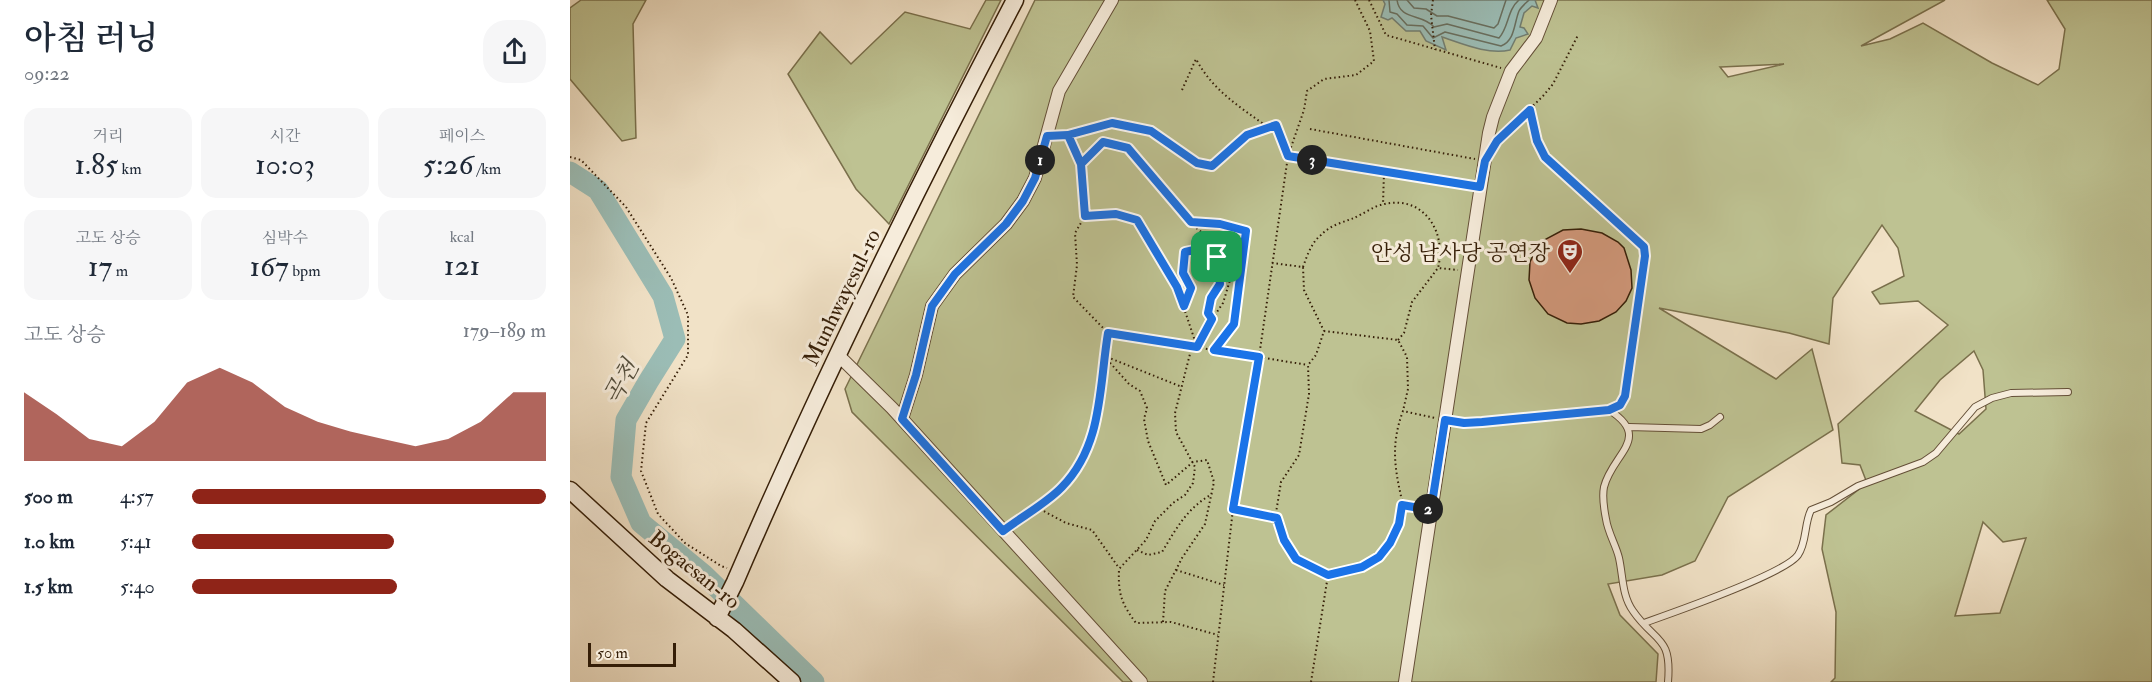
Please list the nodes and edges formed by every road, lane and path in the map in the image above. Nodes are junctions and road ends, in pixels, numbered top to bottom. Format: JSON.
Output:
{"nodes":[{"id":1,"x":1015,"y":0,"type":"edge"},
{"id":2,"x":1113,"y":0,"type":"edge"},
{"id":3,"x":1355,"y":0,"type":"edge"},
{"id":4,"x":1369,"y":0,"type":"edge"},
{"id":5,"x":1433,"y":0,"type":"edge"},
{"id":6,"x":1551,"y":0,"type":"edge"},
{"id":7,"x":1578,"y":35,"type":"dead end"},
{"id":8,"x":1435,"y":50,"type":"junction"},
{"id":9,"x":1511,"y":71,"type":"junction"},
{"id":10,"x":1182,"y":90,"type":"dead end"},
{"id":11,"x":1530,"y":110,"type":"junction"},
{"id":12,"x":1269,"y":128,"type":"junction"},
{"id":13,"x":1310,"y":129,"type":"dead end"},
{"id":14,"x":1068,"y":135,"type":"junction"},
{"id":15,"x":1047,"y":136,"type":"junction"},
{"id":16,"x":1497,"y":141,"type":"dead end"},
{"id":17,"x":1288,"y":156,"type":"junction"},
{"id":18,"x":570,"y":157,"type":"edge"},
{"id":19,"x":1485,"y":161,"type":"junction"},
{"id":20,"x":1081,"y":164,"type":"junction"},
{"id":21,"x":1384,"y":172,"type":"junction"},
{"id":22,"x":1480,"y":187,"type":"junction"},
{"id":23,"x":1383,"y":204,"type":"junction"},
{"id":24,"x":1085,"y":216,"type":"junction"},
{"id":25,"x":1191,"y":222,"type":"junction"},
{"id":26,"x":1645,"y":256,"type":"joint"},
{"id":27,"x":1272,"y":263,"type":"junction"},
{"id":28,"x":1303,"y":267,"type":"junction"},
{"id":29,"x":1438,"y":268,"type":"junction"},
{"id":30,"x":1468,"y":271,"type":"junction"},
{"id":31,"x":1184,"y":306,"type":"junction"},
{"id":32,"x":1212,"y":319,"type":"junction"},
{"id":33,"x":1324,"y":331,"type":"junction"},
{"id":34,"x":1108,"y":333,"type":"junction"},
{"id":35,"x":1398,"y":340,"type":"junction"},
{"id":36,"x":1192,"y":346,"type":"junction"},
{"id":37,"x":1197,"y":347,"type":"junction"},
{"id":38,"x":1214,"y":350,"type":"junction"},
{"id":39,"x":837,"y":354,"type":"junction"},
{"id":40,"x":1104,"y":356,"type":"junction"},
{"id":41,"x":1259,"y":357,"type":"junction"},
{"id":42,"x":1308,"y":365,"type":"junction"},
{"id":43,"x":1182,"y":387,"type":"junction"},
{"id":44,"x":2068,"y":392,"type":"dead end"},
{"id":45,"x":1609,"y":410,"type":"junction"},
{"id":46,"x":1403,"y":411,"type":"junction"},
{"id":47,"x":1720,"y":417,"type":"dead end"},
{"id":48,"x":902,"y":419,"type":"junction"},
{"id":49,"x":1445,"y":420,"type":"junction"},
{"id":50,"x":1629,"y":428,"type":"junction"},
{"id":51,"x":1193,"y":462,"type":"junction"},
{"id":52,"x":570,"y":490,"type":"edge"},
{"id":53,"x":1212,"y":494,"type":"junction"},
{"id":54,"x":1402,"y":505,"type":"junction"},
{"id":55,"x":1036,"y":507,"type":"junction"},
{"id":56,"x":1233,"y":509,"type":"junction"},
{"id":57,"x":1431,"y":510,"type":"junction"},
{"id":58,"x":1277,"y":518,"type":"junction"},
{"id":59,"x":1003,"y":531,"type":"junction"},
{"id":60,"x":1137,"y":550,"type":"junction"},
{"id":61,"x":1119,"y":568,"type":"junction"},
{"id":62,"x":1176,"y":570,"type":"junction"},
{"id":63,"x":1328,"y":575,"type":"junction"},
{"id":64,"x":737,"y":577,"type":"junction"},
{"id":65,"x":1224,"y":585,"type":"junction"},
{"id":66,"x":720,"y":611,"type":"junction"},
{"id":67,"x":1163,"y":622,"type":"junction"},
{"id":68,"x":1644,"y":623,"type":"junction"},
{"id":69,"x":1218,"y":636,"type":"junction"},
{"id":70,"x":792,"y":682,"type":"edge"},
{"id":71,"x":1141,"y":682,"type":"edge"},
{"id":72,"x":1212,"y":682,"type":"edge"},
{"id":73,"x":1311,"y":682,"type":"edge"},
{"id":74,"x":1405,"y":682,"type":"edge"},
{"id":75,"x":1668,"y":682,"type":"edge"}],
"edges":[{"from":1,"to":39,"type":"street","name":"Munhwayesul-ro"},
{"from":2,"to":15,"type":"street"},
{"from":3,"to":17,"type":"path"},
{"from":4,"to":8,"type":"path"},
{"from":5,"to":8,"type":"path"},
{"from":6,"to":9,"type":"street"},
{"from":7,"to":11,"type":"path"},
{"from":8,"to":9,"type":"path"},
{"from":9,"to":19,"type":"street"},
{"from":10,"to":12,"type":"path"},
{"from":11,"to":16,"type":"path"},
{"from":11,"to":26,"type":"path"},
{"from":12,"to":14,"type":"path"},
{"from":12,"to":17,"type":"path"},
{"from":13,"to":19,"type":"path"},
{"from":14,"to":15,"type":"path"},
{"from":14,"to":20,"type":"path"},
{"from":15,"to":48,"type":"street"},
{"from":17,"to":21,"type":"path"},
{"from":17,"to":27,"type":"path"},
{"from":18,"to":64,"type":"path"},
{"from":19,"to":22,"type":"street"},
{"from":20,"to":24,"type":"path"},
{"from":20,"to":25,"type":"path"},
{"from":21,"to":22,"type":"path"},
{"from":21,"to":23,"type":"path"},
{"from":22,"to":30,"type":"street"},
{"from":23,"to":28,"type":"path"},
{"from":23,"to":29,"type":"path"},
{"from":24,"to":31,"type":"path"},
{"from":24,"to":34,"type":"path"},
{"from":25,"to":32,"type":"path"},
{"from":25,"to":38,"type":"path"},
{"from":26,"to":45,"type":"lane"},
{"from":27,"to":28,"type":"path"},
{"from":27,"to":41,"type":"path"},
{"from":28,"to":33,"type":"path"},
{"from":29,"to":30,"type":"path"},
{"from":29,"to":35,"type":"path"},
{"from":30,"to":49,"type":"street"},
{"from":31,"to":32,"type":"path"},
{"from":31,"to":37,"type":"path"},
{"from":32,"to":37,"type":"path"},
{"from":33,"to":35,"type":"path"},
{"from":33,"to":42,"type":"path"},
{"from":34,"to":36,"type":"path"},
{"from":34,"to":40,"type":"path"},
{"from":35,"to":46,"type":"path"},
{"from":36,"to":37,"type":"path"},
{"from":36,"to":43,"type":"path"},
{"from":37,"to":38,"type":"path"},
{"from":38,"to":41,"type":"path"},
{"from":39,"to":48,"type":"street"},
{"from":39,"to":64,"type":"street","name":"Munhwayesul-ro"},
{"from":40,"to":43,"type":"path"},
{"from":40,"to":51,"type":"path"},
{"from":40,"to":55,"type":"path"},
{"from":41,"to":42,"type":"path"},
{"from":41,"to":56,"type":"path"},
{"from":42,"to":58,"type":"path"},
{"from":43,"to":51,"type":"path"},
{"from":44,"to":68,"type":"lane"},
{"from":45,"to":49,"type":"lane"},
{"from":45,"to":50,"type":"lane"},
{"from":46,"to":49,"type":"path"},
{"from":46,"to":54,"type":"path"},
{"from":47,"to":50,"type":"lane"},
{"from":48,"to":59,"type":"street"},
{"from":49,"to":57,"type":"street"},
{"from":50,"to":68,"type":"lane"},
{"from":51,"to":53,"type":"path"},
{"from":51,"to":60,"type":"path"},
{"from":52,"to":66,"type":"street","name":"Bogaesan-ro"},
{"from":53,"to":60,"type":"path"},
{"from":53,"to":62,"type":"path"},
{"from":54,"to":57,"type":"path"},
{"from":54,"to":63,"type":"path"},
{"from":55,"to":59,"type":"path"},
{"from":55,"to":61,"type":"path"},
{"from":56,"to":58,"type":"path"},
{"from":56,"to":65,"type":"path"},
{"from":57,"to":74,"type":"street"},
{"from":58,"to":63,"type":"path"},
{"from":59,"to":71,"type":"street"},
{"from":60,"to":61,"type":"path"},
{"from":61,"to":67,"type":"path"},
{"from":62,"to":65,"type":"path"},
{"from":62,"to":67,"type":"path"},
{"from":63,"to":73,"type":"path"},
{"from":64,"to":66,"type":"street","name":"Munhwayesul-ro"},
{"from":65,"to":69,"type":"path"},
{"from":66,"to":70,"type":"street","name":"Bogaesan-ro"},
{"from":67,"to":69,"type":"path"},
{"from":68,"to":75,"type":"lane"},
{"from":69,"to":72,"type":"path"}]}
